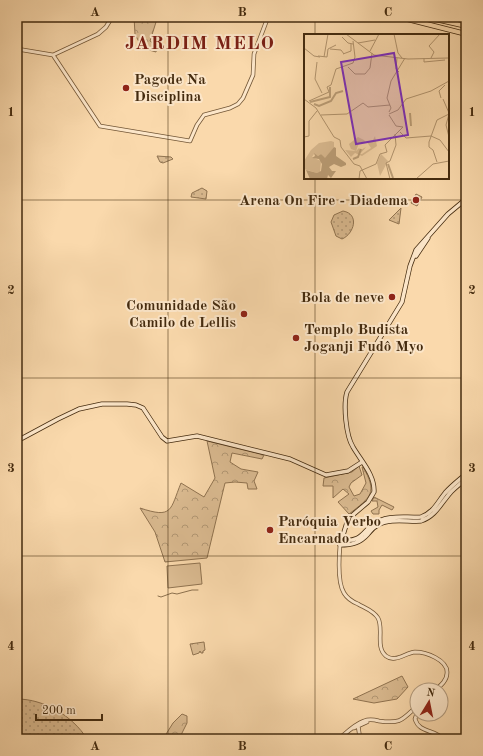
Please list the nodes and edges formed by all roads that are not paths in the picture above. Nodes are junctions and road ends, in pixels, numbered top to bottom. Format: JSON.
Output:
{"nodes":[{"id":1,"x":112,"y":17,"type":"edge"},
{"id":2,"x":268,"y":17,"type":"edge"},
{"id":3,"x":401,"y":17,"type":"edge"},
{"id":4,"x":426,"y":17,"type":"edge"},
{"id":5,"x":466,"y":26,"type":"edge"},
{"id":6,"x":466,"y":34,"type":"edge"},
{"id":7,"x":17,"y":49,"type":"edge"},
{"id":8,"x":53,"y":55,"type":"junction"},
{"id":9,"x":466,"y":199,"type":"edge"},
{"id":10,"x":430,"y":234,"type":"junction"},
{"id":11,"x":418,"y":246,"type":"junction"},
{"id":12,"x":417,"y":254,"type":"junction"},
{"id":13,"x":410,"y":266,"type":"junction"},
{"id":14,"x":17,"y":440,"type":"edge"},
{"id":15,"x":362,"y":462,"type":"junction"},
{"id":16,"x":466,"y":474,"type":"edge"},
{"id":17,"x":466,"y":479,"type":"edge"},
{"id":18,"x":341,"y":540,"type":"junction"},
{"id":19,"x":340,"y":545,"type":"junction"},
{"id":20,"x":444,"y":682,"type":"edge"},
{"id":21,"x":409,"y":713,"type":"edge"},
{"id":22,"x":417,"y":722,"type":"edge"},
{"id":23,"x":359,"y":725,"type":"junction"},
{"id":24,"x":339,"y":739,"type":"edge"},
{"id":25,"x":360,"y":739,"type":"edge"},
{"id":26,"x":443,"y":739,"type":"edge"}],
"edges":[{"from":1,"to":8,"type":"street"},
{"from":2,"to":8,"type":"street"},
{"from":3,"to":6,"type":"main road"},
{"from":4,"to":5,"type":"main road"},
{"from":7,"to":8,"type":"street"},
{"from":9,"to":10,"type":"main road"},
{"from":10,"to":11,"type":"main road"},
{"from":10,"to":12,"type":"main road"},
{"from":11,"to":12,"type":"main road"},
{"from":11,"to":13,"type":"main road"},
{"from":12,"to":13,"type":"main road"},
{"from":13,"to":15,"type":"main road"},
{"from":14,"to":15,"type":"main road"},
{"from":15,"to":18,"type":"main road"},
{"from":16,"to":18,"type":"main road"},
{"from":17,"to":19,"type":"main road"},
{"from":18,"to":19,"type":"main road"},
{"from":19,"to":20,"type":"street"},
{"from":21,"to":23,"type":"street"},
{"from":22,"to":26,"type":"street"},
{"from":23,"to":24,"type":"street"},
{"from":23,"to":25,"type":"street"}]}
